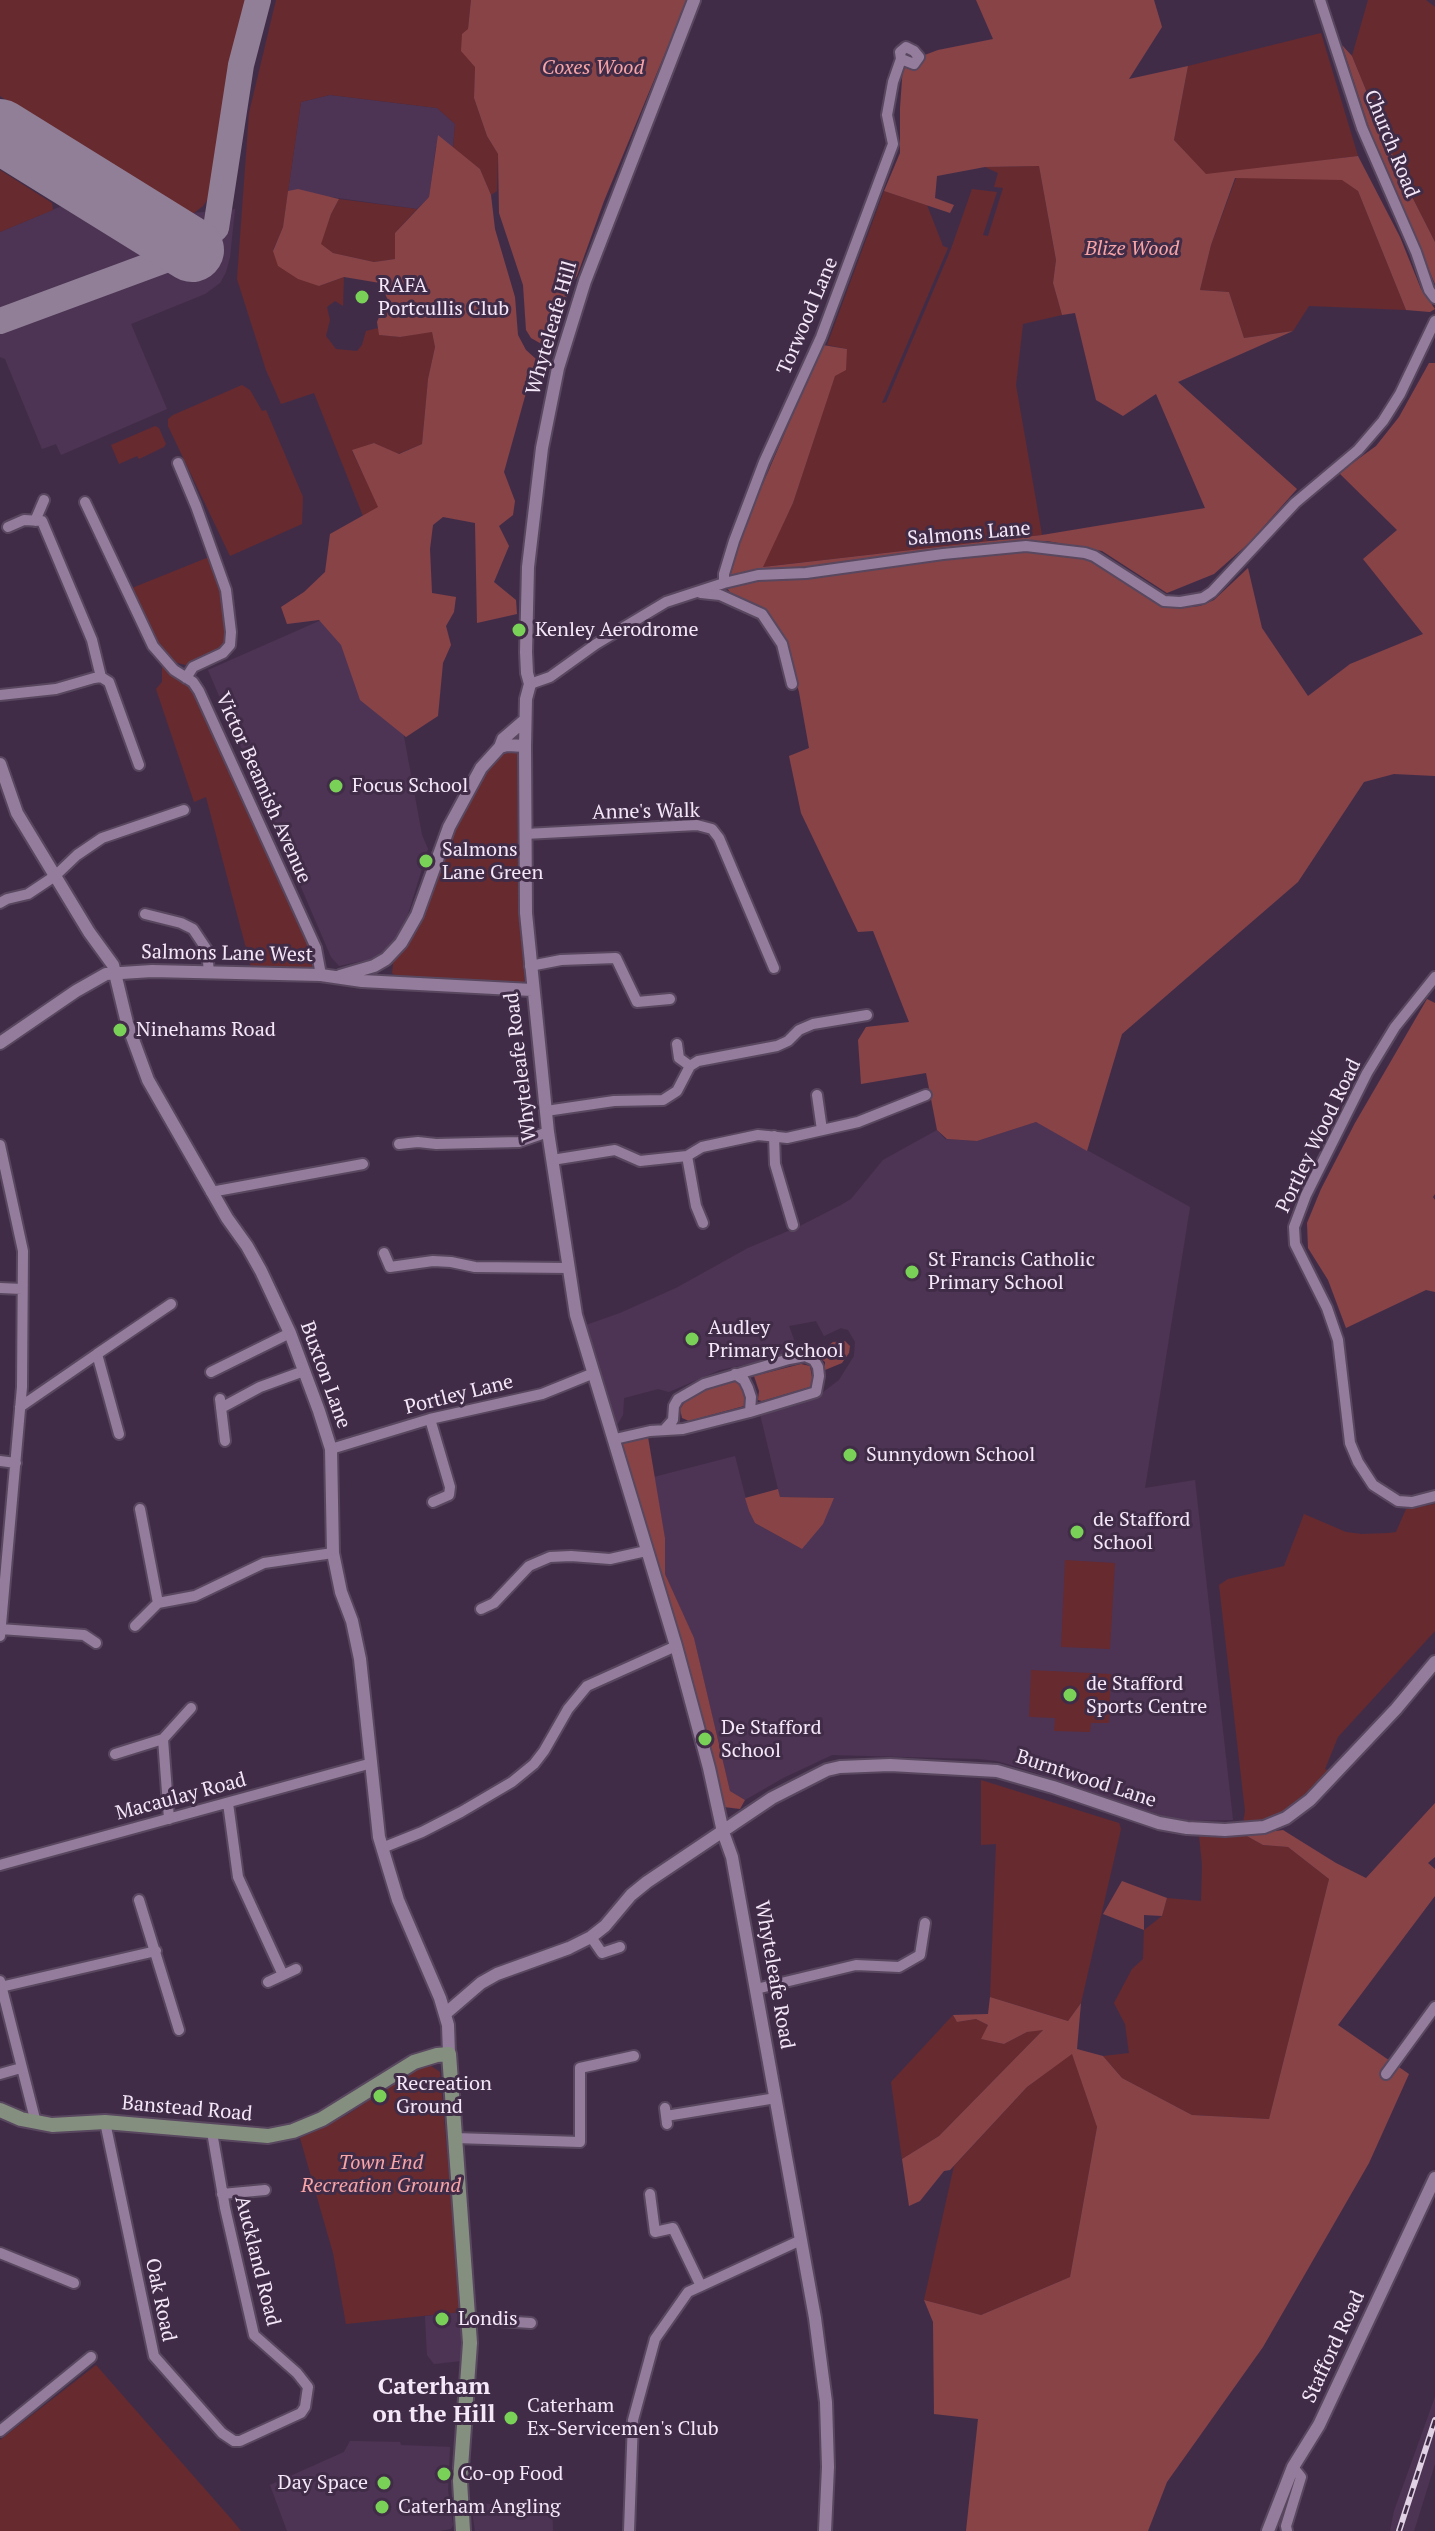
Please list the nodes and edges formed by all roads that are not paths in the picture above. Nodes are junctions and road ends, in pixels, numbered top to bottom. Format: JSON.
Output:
{"nodes":[{"id":1,"x":694,"y":0,"type":"edge"},
{"id":2,"x":1320,"y":0,"type":"edge"},
{"id":3,"x":901,"y":59,"type":"dead end"},
{"id":4,"x":1435,"y":298,"type":"edge"},
{"id":5,"x":1435,"y":321,"type":"edge"},
{"id":6,"x":178,"y":463,"type":"dead end"},
{"id":7,"x":44,"y":500,"type":"dead end"},
{"id":8,"x":85,"y":502,"type":"dead end"},
{"id":9,"x":35,"y":521,"type":"junction"},
{"id":10,"x":8,"y":527,"type":"dead end"},
{"id":11,"x":724,"y":583,"type":"junction"},
{"id":12,"x":696,"y":592,"type":"junction"},
{"id":13,"x":101,"y":677,"type":"junction"},
{"id":14,"x":186,"y":678,"type":"junction"},
{"id":15,"x":530,"y":684,"type":"junction"},
{"id":16,"x":792,"y":684,"type":"dead end"},
{"id":17,"x":0,"y":695,"type":"edge"},
{"id":18,"x":525,"y":720,"type":"junction"},
{"id":19,"x":525,"y":746,"type":"junction"},
{"id":20,"x":500,"y":747,"type":"junction"},
{"id":21,"x":0,"y":764,"type":"edge"},
{"id":22,"x":139,"y":765,"type":"dead end"},
{"id":23,"x":3,"y":785,"type":"edge"},
{"id":24,"x":184,"y":810,"type":"dead end"},
{"id":25,"x":525,"y":834,"type":"junction"},
{"id":26,"x":55,"y":876,"type":"junction"},
{"id":27,"x":0,"y":903,"type":"edge"},
{"id":28,"x":145,"y":914,"type":"dead end"},
{"id":29,"x":386,"y":959,"type":"junction"},
{"id":30,"x":530,"y":966,"type":"junction"},
{"id":31,"x":774,"y":968,"type":"dead end"},
{"id":32,"x":209,"y":973,"type":"junction"},
{"id":33,"x":117,"y":975,"type":"junction"},
{"id":34,"x":321,"y":975,"type":"junction"},
{"id":35,"x":336,"y":976,"type":"junction"},
{"id":36,"x":1435,"y":977,"type":"edge"},
{"id":37,"x":391,"y":981,"type":"junction"},
{"id":38,"x":532,"y":990,"type":"junction"},
{"id":39,"x":670,"y":999,"type":"dead end"},
{"id":40,"x":867,"y":1015,"type":"dead end"},
{"id":41,"x":0,"y":1043,"type":"edge"},
{"id":42,"x":677,"y":1044,"type":"dead end"},
{"id":43,"x":690,"y":1066,"type":"junction"},
{"id":44,"x":817,"y":1095,"type":"dead end"},
{"id":45,"x":926,"y":1095,"type":"dead end"},
{"id":46,"x":546,"y":1111,"type":"junction"},
{"id":47,"x":822,"y":1130,"type":"junction"},
{"id":48,"x":548,"y":1132,"type":"junction"},
{"id":49,"x":774,"y":1136,"type":"junction"},
{"id":50,"x":399,"y":1144,"type":"dead end"},
{"id":51,"x":0,"y":1145,"type":"edge"},
{"id":52,"x":687,"y":1156,"type":"junction"},
{"id":53,"x":552,"y":1160,"type":"junction"},
{"id":54,"x":363,"y":1164,"type":"dead end"},
{"id":55,"x":211,"y":1192,"type":"junction"},
{"id":56,"x":703,"y":1223,"type":"dead end"},
{"id":57,"x":793,"y":1225,"type":"dead end"},
{"id":58,"x":384,"y":1253,"type":"dead end"},
{"id":59,"x":568,"y":1268,"type":"junction"},
{"id":60,"x":0,"y":1288,"type":"edge"},
{"id":61,"x":22,"y":1289,"type":"junction"},
{"id":62,"x":171,"y":1304,"type":"dead end"},
{"id":63,"x":290,"y":1333,"type":"junction"},
{"id":64,"x":97,"y":1354,"type":"junction"},
{"id":65,"x":304,"y":1371,"type":"junction"},
{"id":66,"x":211,"y":1372,"type":"dead end"},
{"id":67,"x":594,"y":1373,"type":"junction"},
{"id":68,"x":735,"y":1374,"type":"junction"},
{"id":69,"x":20,"y":1407,"type":"junction"},
{"id":70,"x":750,"y":1412,"type":"junction"},
{"id":71,"x":430,"y":1419,"type":"junction"},
{"id":72,"x":665,"y":1429,"type":"junction"},
{"id":73,"x":119,"y":1434,"type":"dead end"},
{"id":74,"x":615,"y":1439,"type":"junction"},
{"id":75,"x":225,"y":1441,"type":"dead end"},
{"id":76,"x":331,"y":1449,"type":"junction"},
{"id":77,"x":0,"y":1461,"type":"edge"},
{"id":78,"x":16,"y":1463,"type":"junction"},
{"id":79,"x":1435,"y":1496,"type":"edge"},
{"id":80,"x":433,"y":1502,"type":"dead end"},
{"id":81,"x":140,"y":1509,"type":"dead end"},
{"id":82,"x":646,"y":1551,"type":"junction"},
{"id":83,"x":333,"y":1553,"type":"junction"},
{"id":84,"x":158,"y":1603,"type":"junction"},
{"id":85,"x":481,"y":1609,"type":"dead end"},
{"id":86,"x":135,"y":1626,"type":"dead end"},
{"id":87,"x":0,"y":1631,"type":"edge"},
{"id":88,"x":96,"y":1643,"type":"dead end"},
{"id":89,"x":676,"y":1646,"type":"junction"},
{"id":90,"x":1435,"y":1662,"type":"edge"},
{"id":91,"x":191,"y":1708,"type":"dead end"},
{"id":92,"x":163,"y":1739,"type":"junction"},
{"id":93,"x":115,"y":1754,"type":"dead end"},
{"id":94,"x":372,"y":1763,"type":"junction"},
{"id":95,"x":228,"y":1803,"type":"junction"},
{"id":96,"x":169,"y":1819,"type":"junction"},
{"id":97,"x":723,"y":1832,"type":"junction"},
{"id":98,"x":382,"y":1848,"type":"junction"},
{"id":99,"x":0,"y":1865,"type":"edge"},
{"id":100,"x":139,"y":1900,"type":"dead end"},
{"id":101,"x":925,"y":1923,"type":"dead end"},
{"id":102,"x":591,"y":1937,"type":"junction"},
{"id":103,"x":620,"y":1947,"type":"dead end"},
{"id":104,"x":156,"y":1951,"type":"junction"},
{"id":105,"x":296,"y":1969,"type":"dead end"},
{"id":106,"x":283,"y":1975,"type":"junction"},
{"id":107,"x":268,"y":1982,"type":"dead end"},
{"id":108,"x":1,"y":1983,"type":"edge"},
{"id":109,"x":756,"y":1989,"type":"junction"},
{"id":110,"x":1435,"y":2007,"type":"edge"},
{"id":111,"x":445,"y":2014,"type":"junction"},
{"id":112,"x":179,"y":2030,"type":"dead end"},
{"id":113,"x":449,"y":2054,"type":"junction"},
{"id":114,"x":634,"y":2056,"type":"dead end"},
{"id":115,"x":21,"y":2068,"type":"junction"},
{"id":116,"x":0,"y":2074,"type":"edge"},
{"id":117,"x":1386,"y":2074,"type":"dead end"},
{"id":118,"x":776,"y":2098,"type":"junction"},
{"id":119,"x":0,"y":2110,"type":"edge"},
{"id":120,"x":666,"y":2116,"type":"dead end"},
{"id":121,"x":105,"y":2122,"type":"junction"},
{"id":122,"x":36,"y":2123,"type":"junction"},
{"id":123,"x":212,"y":2132,"type":"junction"},
{"id":124,"x":455,"y":2138,"type":"junction"},
{"id":125,"x":1435,"y":2178,"type":"edge"},
{"id":126,"x":265,"y":2190,"type":"dead end"},
{"id":127,"x":222,"y":2194,"type":"junction"},
{"id":128,"x":650,"y":2194,"type":"dead end"},
{"id":129,"x":801,"y":2240,"type":"junction"},
{"id":130,"x":0,"y":2253,"type":"edge"},
{"id":131,"x":74,"y":2283,"type":"dead end"},
{"id":132,"x":701,"y":2286,"type":"junction"},
{"id":133,"x":469,"y":2319,"type":"junction"},
{"id":134,"x":531,"y":2323,"type":"dead end"},
{"id":135,"x":91,"y":2357,"type":"dead end"},
{"id":136,"x":0,"y":2431,"type":"edge"},
{"id":137,"x":247,"y":2438,"type":"joint"},
{"id":138,"x":1293,"y":2467,"type":"junction"},
{"id":139,"x":463,"y":2531,"type":"edge"},
{"id":140,"x":629,"y":2531,"type":"edge"},
{"id":141,"x":825,"y":2531,"type":"edge"},
{"id":142,"x":1268,"y":2531,"type":"edge"},
{"id":143,"x":1287,"y":2531,"type":"edge"}],
"edges":[{"from":1,"to":15,"type":"street","name":"Whyteleafe Hill"},
{"from":2,"to":4,"type":"street","name":"Church Road"},
{"from":3,"to":11,"type":"street","name":"Torwood Lane"},
{"from":5,"to":11,"type":"street","name":"Salmons Lane"},
{"from":6,"to":14,"type":"street"},
{"from":7,"to":9,"type":"street"},
{"from":8,"to":14,"type":"street","name":"Victor Beamish Avenue"},
{"from":9,"to":10,"type":"street"},
{"from":9,"to":13,"type":"street"},
{"from":11,"to":12,"type":"street","name":"Salmons Lane"},
{"from":12,"to":15,"type":"street","name":"Salmons Lane"},
{"from":12,"to":16,"type":"street"},
{"from":13,"to":17,"type":"street"},
{"from":13,"to":22,"type":"street"},
{"from":14,"to":34,"type":"street","name":"Victor Beamish Avenue"},
{"from":15,"to":18,"type":"street","name":"Whyteleafe Road"},
{"from":18,"to":19,"type":"street","name":"Whyteleafe Road"},
{"from":18,"to":20,"type":"street"},
{"from":19,"to":20,"type":"street"},
{"from":19,"to":25,"type":"street","name":"Whyteleafe Road"},
{"from":20,"to":29,"type":"street"},
{"from":21,"to":23,"type":"street","name":"Buxton Lane"},
{"from":23,"to":26,"type":"street","name":"Buxton Lane"},
{"from":24,"to":26,"type":"street"},
{"from":25,"to":30,"type":"street","name":"Whyteleafe Road"},
{"from":25,"to":31,"type":"street","name":"Anne's Walk"},
{"from":26,"to":27,"type":"street"},
{"from":26,"to":33,"type":"street","name":"Buxton Lane"},
{"from":28,"to":32,"type":"street"},
{"from":29,"to":35,"type":"street","name":"Salmons Lane West"},
{"from":29,"to":37,"type":"street"},
{"from":30,"to":38,"type":"street","name":"Whyteleafe Road"},
{"from":30,"to":39,"type":"street"},
{"from":32,"to":33,"type":"street","name":"Salmons Lane West"},
{"from":32,"to":34,"type":"street","name":"Salmons Lane West"},
{"from":33,"to":41,"type":"street"},
{"from":33,"to":55,"type":"street","name":"Buxton Lane"},
{"from":34,"to":35,"type":"street","name":"Salmons Lane West"},
{"from":35,"to":37,"type":"street","name":"Salmons Lane West"},
{"from":36,"to":79,"type":"street","name":"Portley Wood Road"},
{"from":37,"to":38,"type":"street","name":"Salmons Lane West"},
{"from":38,"to":46,"type":"street","name":"Whyteleafe Road"},
{"from":40,"to":43,"type":"street"},
{"from":42,"to":43,"type":"street"},
{"from":43,"to":46,"type":"street"},
{"from":44,"to":47,"type":"street"},
{"from":45,"to":47,"type":"street"},
{"from":46,"to":48,"type":"street","name":"Whyteleafe Road"},
{"from":47,"to":49,"type":"street"},
{"from":48,"to":50,"type":"street"},
{"from":48,"to":53,"type":"street","name":"Whyteleafe Road"},
{"from":49,"to":52,"type":"street"},
{"from":49,"to":57,"type":"street"},
{"from":51,"to":61,"type":"street"},
{"from":52,"to":53,"type":"street"},
{"from":52,"to":56,"type":"street"},
{"from":53,"to":59,"type":"street","name":"Whyteleafe Road"},
{"from":54,"to":55,"type":"street"},
{"from":55,"to":63,"type":"street","name":"Buxton Lane"},
{"from":58,"to":59,"type":"street"},
{"from":59,"to":67,"type":"street","name":"Whyteleafe Road"},
{"from":60,"to":61,"type":"street"},
{"from":61,"to":69,"type":"street"},
{"from":62,"to":64,"type":"street"},
{"from":63,"to":65,"type":"street","name":"Buxton Lane"},
{"from":63,"to":66,"type":"street"},
{"from":64,"to":69,"type":"street"},
{"from":64,"to":73,"type":"street"},
{"from":65,"to":75,"type":"street"},
{"from":65,"to":76,"type":"street","name":"Buxton Lane"},
{"from":67,"to":71,"type":"street","name":"Portley Lane"},
{"from":67,"to":74,"type":"street","name":"Whyteleafe Road"},
{"from":68,"to":70,"type":"street"},
{"from":68,"to":70,"type":"street"},
{"from":68,"to":72,"type":"street"},
{"from":69,"to":78,"type":"street"},
{"from":70,"to":72,"type":"street"},
{"from":71,"to":76,"type":"street","name":"Portley Lane"},
{"from":71,"to":80,"type":"street"},
{"from":72,"to":74,"type":"street"},
{"from":74,"to":82,"type":"street","name":"Whyteleafe Road"},
{"from":76,"to":83,"type":"street","name":"Buxton Lane"},
{"from":77,"to":78,"type":"street"},
{"from":78,"to":87,"type":"street"},
{"from":81,"to":84,"type":"street"},
{"from":82,"to":85,"type":"street"},
{"from":82,"to":89,"type":"street","name":"Whyteleafe Road"},
{"from":83,"to":84,"type":"street"},
{"from":83,"to":94,"type":"street","name":"Buxton Lane"},
{"from":84,"to":86,"type":"street"},
{"from":87,"to":88,"type":"street"},
{"from":89,"to":97,"type":"street","name":"Whyteleafe Road"},
{"from":89,"to":98,"type":"street"},
{"from":90,"to":97,"type":"street","name":"Burntwood Lane"},
{"from":91,"to":92,"type":"street"},
{"from":92,"to":93,"type":"street"},
{"from":92,"to":96,"type":"street"},
{"from":94,"to":95,"type":"street","name":"Macaulay Road"},
{"from":94,"to":98,"type":"street","name":"Buxton Lane"},
{"from":95,"to":96,"type":"street","name":"Macaulay Road"},
{"from":95,"to":106,"type":"street"},
{"from":96,"to":99,"type":"street","name":"Macaulay Road"},
{"from":97,"to":102,"type":"street","name":"Burntwood Lane"},
{"from":97,"to":109,"type":"street","name":"Whyteleafe Road"},
{"from":98,"to":111,"type":"street","name":"Buxton Lane"},
{"from":100,"to":104,"type":"street"},
{"from":101,"to":109,"type":"street"},
{"from":102,"to":103,"type":"street"},
{"from":102,"to":111,"type":"street","name":"Burntwood Lane"},
{"from":104,"to":108,"type":"street"},
{"from":104,"to":112,"type":"street"},
{"from":105,"to":106,"type":"street"},
{"from":106,"to":107,"type":"street"},
{"from":108,"to":115,"type":"street"},
{"from":109,"to":118,"type":"street","name":"Whyteleafe Road"},
{"from":110,"to":117,"type":"street"},
{"from":111,"to":113,"type":"street","name":"Buxton Lane"},
{"from":113,"to":123,"type":"main road","name":"Banstead Road"},
{"from":113,"to":124,"type":"main road"},
{"from":114,"to":124,"type":"street"},
{"from":115,"to":116,"type":"street"},
{"from":115,"to":122,"type":"street"},
{"from":118,"to":120,"type":"street"},
{"from":118,"to":129,"type":"street","name":"Whyteleafe Road"},
{"from":119,"to":122,"type":"main road","name":"Banstead Road"},
{"from":121,"to":122,"type":"main road","name":"Banstead Road"},
{"from":121,"to":123,"type":"main road","name":"Banstead Road"},
{"from":121,"to":137,"type":"street","name":"Oak Road"},
{"from":123,"to":127,"type":"street","name":"Auckland Road"},
{"from":124,"to":133,"type":"main road"},
{"from":125,"to":138,"type":"street","name":"Stafford Road"},
{"from":126,"to":127,"type":"street"},
{"from":127,"to":137,"type":"street","name":"Auckland Road"},
{"from":128,"to":132,"type":"street"},
{"from":129,"to":132,"type":"street"},
{"from":129,"to":141,"type":"street","name":"Whyteleafe Road"},
{"from":130,"to":131,"type":"street"},
{"from":132,"to":140,"type":"street"},
{"from":133,"to":134,"type":"street"},
{"from":133,"to":139,"type":"main road"},
{"from":135,"to":136,"type":"street"},
{"from":138,"to":142,"type":"street","name":"Stafford Road"},
{"from":138,"to":143,"type":"street"}]}
